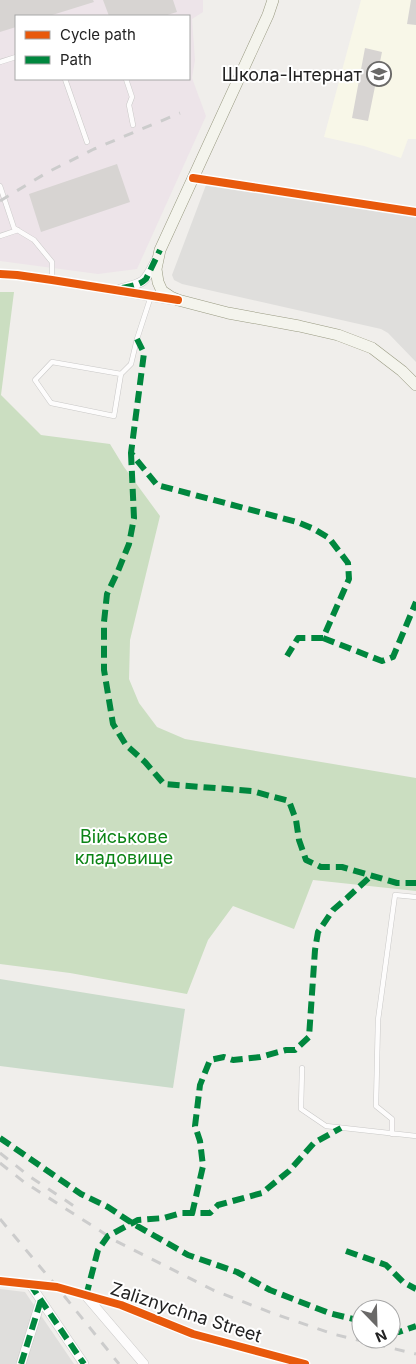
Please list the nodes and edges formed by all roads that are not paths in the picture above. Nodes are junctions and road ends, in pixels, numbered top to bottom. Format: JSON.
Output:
{"nodes":[{"id":1,"x":273,"y":0,"type":"edge"},
{"id":2,"x":15,"y":57,"type":"edge"},
{"id":3,"x":0,"y":62,"type":"edge"},
{"id":4,"x":65,"y":80,"type":"edge"},
{"id":5,"x":126,"y":80,"type":"edge"},
{"id":6,"x":133,"y":125,"type":"dead end"},
{"id":7,"x":87,"y":142,"type":"dead end"},
{"id":8,"x":192,"y":178,"type":"junction"},
{"id":9,"x":0,"y":186,"type":"edge"},
{"id":10,"x":416,"y":212,"type":"edge"},
{"id":11,"x":18,"y":230,"type":"junction"},
{"id":12,"x":0,"y":236,"type":"edge"},
{"id":13,"x":160,"y":250,"type":"junction"},
{"id":14,"x":0,"y":274,"type":"edge"},
{"id":15,"x":52,"y":280,"type":"junction"},
{"id":16,"x":114,"y":290,"type":"junction"},
{"id":17,"x":151,"y":296,"type":"junction"},
{"id":18,"x":178,"y":300,"type":"junction"},
{"id":19,"x":121,"y":374,"type":"junction"},
{"id":20,"x":416,"y":385,"type":"edge"},
{"id":21,"x":416,"y":897,"type":"edge"},
{"id":22,"x":302,"y":1068,"type":"dead end"},
{"id":23,"x":392,"y":1134,"type":"junction"},
{"id":24,"x":416,"y":1136,"type":"edge"},
{"id":25,"x":0,"y":1281,"type":"edge"},
{"id":26,"x":30,"y":1284,"type":"junction"},
{"id":27,"x":86,"y":1296,"type":"junction"},
{"id":28,"x":41,"y":1300,"type":"junction"},
{"id":29,"x":21,"y":1364,"type":"edge"},
{"id":30,"x":84,"y":1364,"type":"edge"},
{"id":31,"x":144,"y":1364,"type":"edge"},
{"id":32,"x":305,"y":1364,"type":"edge"}],
"edges":[{"from":1,"to":8,"type":"main road"},
{"from":2,"to":3,"type":"lane"},
{"from":4,"to":7,"type":"lane"},
{"from":5,"to":6,"type":"lane"},
{"from":8,"to":10,"type":"street"},
{"from":8,"to":13,"type":"main road"},
{"from":9,"to":11,"type":"lane"},
{"from":11,"to":12,"type":"lane"},
{"from":11,"to":15,"type":"lane"},
{"from":13,"to":16,"type":"street"},
{"from":13,"to":18,"type":"main road"},
{"from":14,"to":15,"type":"street"},
{"from":15,"to":16,"type":"street"},
{"from":16,"to":17,"type":"street"},
{"from":17,"to":18,"type":"street"},
{"from":17,"to":19,"type":"lane"},
{"from":18,"to":20,"type":"main road"},
{"from":19,"to":19,"type":"lane"},
{"from":21,"to":23,"type":"lane"},
{"from":22,"to":23,"type":"lane"},
{"from":23,"to":24,"type":"lane"},
{"from":25,"to":26,"type":"street","name":"Zaliznychna Street"},
{"from":26,"to":27,"type":"street","name":"Zaliznychna Street"},
{"from":26,"to":28,"type":"street"},
{"from":27,"to":31,"type":"street"},
{"from":27,"to":32,"type":"street","name":"Zaliznychna Street"},
{"from":28,"to":29,"type":"street"},
{"from":28,"to":30,"type":"street"}]}
